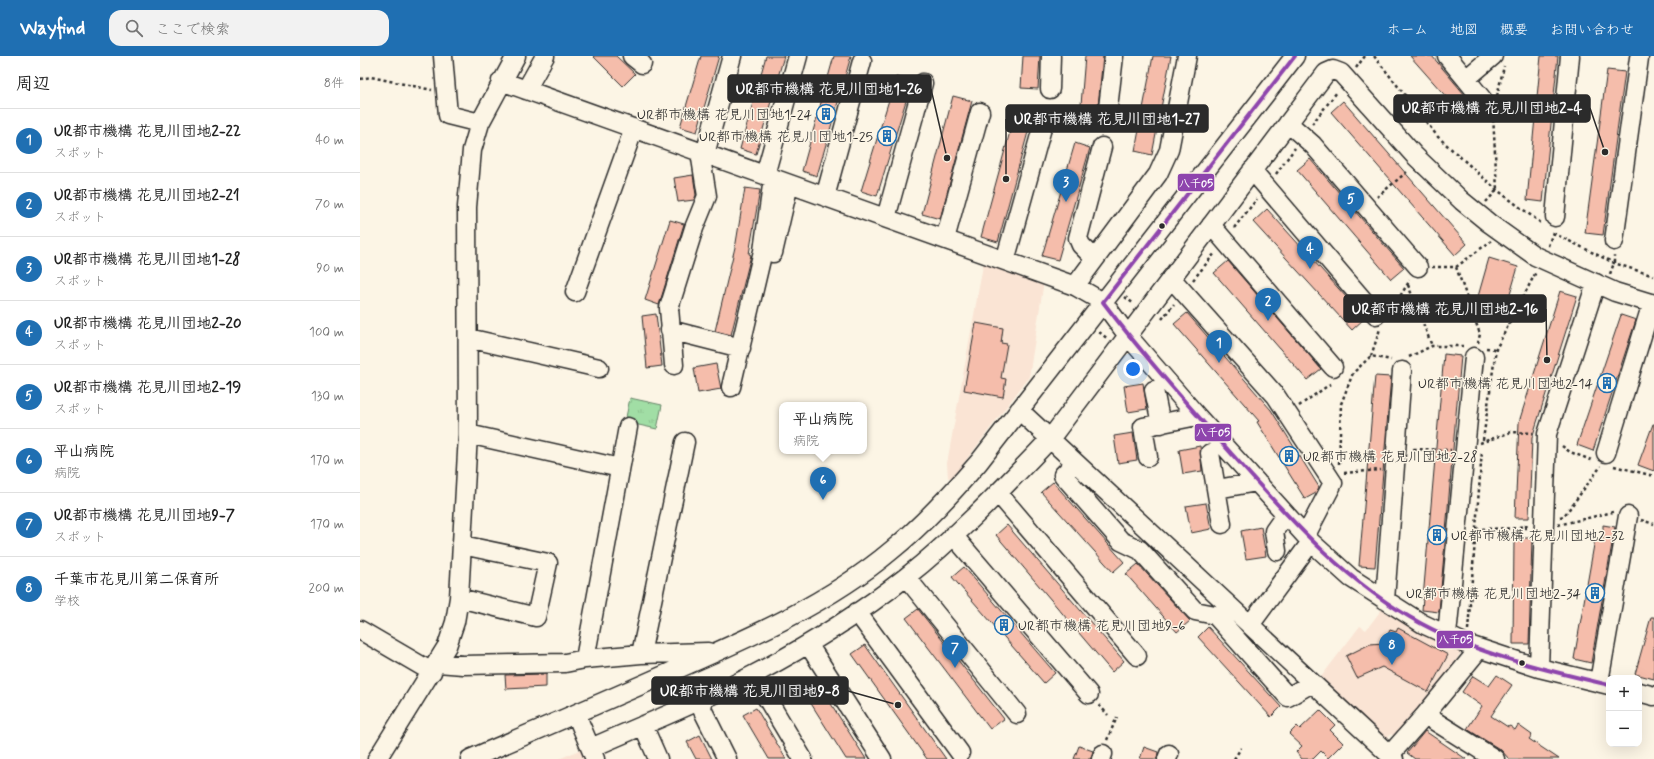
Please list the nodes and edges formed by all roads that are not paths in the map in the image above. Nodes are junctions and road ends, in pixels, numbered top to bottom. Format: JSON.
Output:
{"nodes":[{"id":1,"x":443,"y":56,"type":"edge"},
{"id":2,"x":516,"y":56,"type":"edge"},
{"id":3,"x":545,"y":56,"type":"edge"},
{"id":4,"x":732,"y":56,"type":"edge"},
{"id":5,"x":798,"y":56,"type":"edge"},
{"id":6,"x":1051,"y":56,"type":"edge"},
{"id":7,"x":1114,"y":56,"type":"edge"},
{"id":8,"x":1187,"y":56,"type":"edge"},
{"id":9,"x":1295,"y":56,"type":"edge"},
{"id":10,"x":1446,"y":56,"type":"edge"},
{"id":11,"x":1570,"y":56,"type":"edge"},
{"id":12,"x":1499,"y":60,"type":"edge"},
{"id":13,"x":862,"y":61,"type":"dead end"},
{"id":14,"x":1643,"y":61,"type":"edge"},
{"id":15,"x":1466,"y":79,"type":"junction"},
{"id":16,"x":501,"y":81,"type":"junction"},
{"id":17,"x":923,"y":83,"type":"dead end"},
{"id":18,"x":526,"y":90,"type":"junction"},
{"id":19,"x":1050,"y":90,"type":"dead end"},
{"id":20,"x":1491,"y":103,"type":"road end"},
{"id":21,"x":980,"y":112,"type":"dead end"},
{"id":22,"x":1107,"y":117,"type":"dead end"},
{"id":23,"x":480,"y":123,"type":"junction"},
{"id":24,"x":1288,"y":123,"type":"junction"},
{"id":25,"x":634,"y":128,"type":"junction"},
{"id":26,"x":1042,"y":128,"type":"dead end"},
{"id":27,"x":1102,"y":147,"type":"dead end"},
{"id":28,"x":702,"y":153,"type":"junction"},
{"id":29,"x":1252,"y":170,"type":"junction"},
{"id":30,"x":776,"y":179,"type":"junction"},
{"id":31,"x":825,"y":197,"type":"junction"},
{"id":32,"x":886,"y":218,"type":"junction"},
{"id":33,"x":1211,"y":225,"type":"junction"},
{"id":34,"x":1554,"y":225,"type":"road end"},
{"id":35,"x":945,"y":239,"type":"junction"},
{"id":36,"x":1614,"y":241,"type":"road end"},
{"id":37,"x":1095,"y":259,"type":"junction"},
{"id":38,"x":1005,"y":261,"type":"junction"},
{"id":39,"x":1418,"y":267,"type":"road end"},
{"id":40,"x":1171,"y":278,"type":"junction"},
{"id":41,"x":1600,"y":285,"type":"junction"},
{"id":42,"x":1075,"y":286,"type":"junction"},
{"id":43,"x":575,"y":292,"type":"dead end"},
{"id":44,"x":1103,"y":302,"type":"junction"},
{"id":45,"x":1653,"y":304,"type":"edge"},
{"id":46,"x":1382,"y":319,"type":"road end"},
{"id":47,"x":757,"y":321,"type":"dead end"},
{"id":48,"x":670,"y":330,"type":"junction"},
{"id":49,"x":468,"y":338,"type":"junction"},
{"id":50,"x":1120,"y":340,"type":"junction"},
{"id":51,"x":740,"y":348,"type":"junction"},
{"id":52,"x":1474,"y":357,"type":"road end"},
{"id":53,"x":674,"y":366,"type":"dead end"},
{"id":54,"x":599,"y":368,"type":"dead end"},
{"id":55,"x":1402,"y":371,"type":"dead end"},
{"id":56,"x":1340,"y":373,"type":"road end"},
{"id":57,"x":731,"y":387,"type":"dead end"},
{"id":58,"x":1154,"y":390,"type":"dead end"},
{"id":59,"x":1019,"y":410,"type":"junction"},
{"id":60,"x":1197,"y":416,"type":"junction"},
{"id":61,"x":1160,"y":424,"type":"junction"},
{"id":62,"x":628,"y":427,"type":"dead end"},
{"id":63,"x":468,"y":434,"type":"junction"},
{"id":64,"x":1050,"y":439,"type":"junction"},
{"id":65,"x":685,"y":442,"type":"dead end"},
{"id":66,"x":1210,"y":453,"type":"dead end"},
{"id":67,"x":1148,"y":457,"type":"dead end"},
{"id":68,"x":1604,"y":458,"type":"road end"},
{"id":69,"x":1075,"y":462,"type":"junction"},
{"id":70,"x":620,"y":468,"type":"junction"},
{"id":71,"x":1257,"y":482,"type":"junction"},
{"id":72,"x":1217,"y":489,"type":"junction"},
{"id":73,"x":998,"y":493,"type":"junction"},
{"id":74,"x":1286,"y":514,"type":"junction"},
{"id":75,"x":1628,"y":516,"type":"road end"},
{"id":76,"x":1222,"y":524,"type":"dead end"},
{"id":77,"x":953,"y":535,"type":"junction"},
{"id":78,"x":1308,"y":539,"type":"junction"},
{"id":79,"x":462,"y":545,"type":"junction"},
{"id":80,"x":1277,"y":551,"type":"dead end"},
{"id":81,"x":906,"y":577,"type":"junction"},
{"id":82,"x":460,"y":598,"type":"junction"},
{"id":83,"x":1385,"y":600,"type":"junction"},
{"id":84,"x":857,"y":612,"type":"junction"},
{"id":85,"x":1250,"y":625,"type":"junction"},
{"id":86,"x":360,"y":630,"type":"edge"},
{"id":87,"x":1447,"y":635,"type":"junction"},
{"id":88,"x":808,"y":644,"type":"junction"},
{"id":89,"x":1471,"y":649,"type":"junction"},
{"id":90,"x":717,"y":652,"type":"junction"},
{"id":91,"x":641,"y":654,"type":"junction"},
{"id":92,"x":1137,"y":656,"type":"dead end"},
{"id":93,"x":585,"y":659,"type":"junction"},
{"id":94,"x":435,"y":667,"type":"junction"},
{"id":95,"x":1539,"y":668,"type":"junction"},
{"id":96,"x":753,"y":675,"type":"junction"},
{"id":97,"x":1312,"y":683,"type":"junction"},
{"id":98,"x":1604,"y":684,"type":"edge"},
{"id":99,"x":1642,"y":693,"type":"edge"},
{"id":100,"x":1089,"y":694,"type":"dead end"},
{"id":101,"x":1654,"y":696,"type":"edge"},
{"id":102,"x":698,"y":701,"type":"junction"},
{"id":103,"x":576,"y":714,"type":"junction"},
{"id":104,"x":1017,"y":714,"type":"dead end"},
{"id":105,"x":1425,"y":715,"type":"junction"},
{"id":106,"x":643,"y":725,"type":"junction"},
{"id":107,"x":960,"y":753,"type":"dead end"},
{"id":108,"x":593,"y":754,"type":"edge"},
{"id":109,"x":1391,"y":755,"type":"edge"},
{"id":110,"x":377,"y":759,"type":"edge"},
{"id":111,"x":470,"y":759,"type":"edge"},
{"id":112,"x":658,"y":759,"type":"edge"},
{"id":113,"x":727,"y":759,"type":"edge"},
{"id":114,"x":803,"y":759,"type":"edge"},
{"id":115,"x":882,"y":759,"type":"edge"},
{"id":116,"x":1495,"y":759,"type":"edge"}],
"edges":[{"from":1,"to":23,"type":"street"},
{"from":2,"to":16,"type":"street"},
{"from":3,"to":18,"type":"street"},
{"from":4,"to":28,"type":"street"},
{"from":5,"to":30,"type":"street"},
{"from":6,"to":19,"type":"street"},
{"from":7,"to":22,"type":"street"},
{"from":8,"to":37,"type":"street"},
{"from":9,"to":44,"type":"street"},
{"from":10,"to":15,"type":"street"},
{"from":11,"to":34,"type":"street"},
{"from":12,"to":15,"type":"street"},
{"from":13,"to":31,"type":"street"},
{"from":14,"to":36,"type":"street"},
{"from":15,"to":20,"type":"street"},
{"from":16,"to":18,"type":"street"},
{"from":16,"to":23,"type":"street"},
{"from":17,"to":32,"type":"street"},
{"from":18,"to":25,"type":"street"},
{"from":21,"to":35,"type":"street"},
{"from":23,"to":49,"type":"street"},
{"from":24,"to":29,"type":"street"},
{"from":24,"to":39,"type":"street"},
{"from":24,"to":41,"type":"street"},
{"from":25,"to":28,"type":"street"},
{"from":25,"to":43,"type":"street"},
{"from":26,"to":38,"type":"street"},
{"from":27,"to":37,"type":"street"},
{"from":28,"to":30,"type":"street"},
{"from":28,"to":48,"type":"street"},
{"from":29,"to":33,"type":"street"},
{"from":29,"to":46,"type":"street"},
{"from":30,"to":31,"type":"street"},
{"from":30,"to":47,"type":"street"},
{"from":30,"to":51,"type":"street"},
{"from":31,"to":32,"type":"street"},
{"from":32,"to":35,"type":"street"},
{"from":33,"to":40,"type":"street"},
{"from":33,"to":56,"type":"street"},
{"from":35,"to":38,"type":"street"},
{"from":37,"to":42,"type":"street"},
{"from":38,"to":42,"type":"street"},
{"from":40,"to":50,"type":"street"},
{"from":40,"to":78,"type":"street"},
{"from":41,"to":45,"type":"street"},
{"from":41,"to":95,"type":"street"},
{"from":42,"to":44,"type":"street"},
{"from":44,"to":50,"type":"street"},
{"from":44,"to":59,"type":"street"},
{"from":45,"to":68,"type":"street"},
{"from":48,"to":51,"type":"street"},
{"from":48,"to":53,"type":"street"},
{"from":49,"to":54,"type":"street"},
{"from":49,"to":63,"type":"street"},
{"from":50,"to":60,"type":"street"},
{"from":50,"to":64,"type":"street"},
{"from":51,"to":57,"type":"street"},
{"from":52,"to":87,"type":"street"},
{"from":55,"to":83,"type":"street"},
{"from":58,"to":61,"type":"street"},
{"from":59,"to":64,"type":"street"},
{"from":59,"to":90,"type":"street"},
{"from":60,"to":61,"type":"street"},
{"from":60,"to":71,"type":"street"},
{"from":61,"to":67,"type":"street"},
{"from":62,"to":70,"type":"street"},
{"from":63,"to":70,"type":"street"},
{"from":63,"to":79,"type":"street"},
{"from":64,"to":69,"type":"street"},
{"from":64,"to":73,"type":"street"},
{"from":65,"to":91,"type":"street"},
{"from":66,"to":72,"type":"street"},
{"from":69,"to":85,"type":"street"},
{"from":69,"to":97,"type":"street"},
{"from":70,"to":93,"type":"street"},
{"from":71,"to":72,"type":"street"},
{"from":71,"to":74,"type":"street"},
{"from":72,"to":76,"type":"street"},
{"from":73,"to":77,"type":"street"},
{"from":73,"to":92,"type":"street"},
{"from":74,"to":78,"type":"street"},
{"from":74,"to":80,"type":"street"},
{"from":75,"to":98,"type":"street"},
{"from":77,"to":81,"type":"street"},
{"from":77,"to":100,"type":"street"},
{"from":78,"to":83,"type":"street"},
{"from":78,"to":85,"type":"street"},
{"from":79,"to":82,"type":"street"},
{"from":79,"to":82,"type":"street"},
{"from":81,"to":84,"type":"street"},
{"from":81,"to":104,"type":"street"},
{"from":82,"to":94,"type":"street"},
{"from":83,"to":87,"type":"street"},
{"from":84,"to":88,"type":"street"},
{"from":84,"to":107,"type":"street"},
{"from":85,"to":97,"type":"street"},
{"from":86,"to":94,"type":"street"},
{"from":87,"to":89,"type":"street"},
{"from":88,"to":96,"type":"street"},
{"from":88,"to":115,"type":"street"},
{"from":89,"to":95,"type":"street"},
{"from":89,"to":105,"type":"street"},
{"from":90,"to":91,"type":"street"},
{"from":90,"to":103,"type":"street"},
{"from":91,"to":93,"type":"street"},
{"from":93,"to":94,"type":"street"},
{"from":94,"to":110,"type":"street"},
{"from":95,"to":98,"type":"street"},
{"from":96,"to":102,"type":"street"},
{"from":96,"to":114,"type":"street"},
{"from":97,"to":109,"type":"street"},
{"from":99,"to":101,"type":"street"},
{"from":102,"to":106,"type":"street"},
{"from":102,"to":113,"type":"street"},
{"from":103,"to":108,"type":"street"},
{"from":103,"to":111,"type":"street"},
{"from":105,"to":109,"type":"street"},
{"from":105,"to":116,"type":"street"},
{"from":106,"to":108,"type":"street"},
{"from":106,"to":112,"type":"street"}]}
